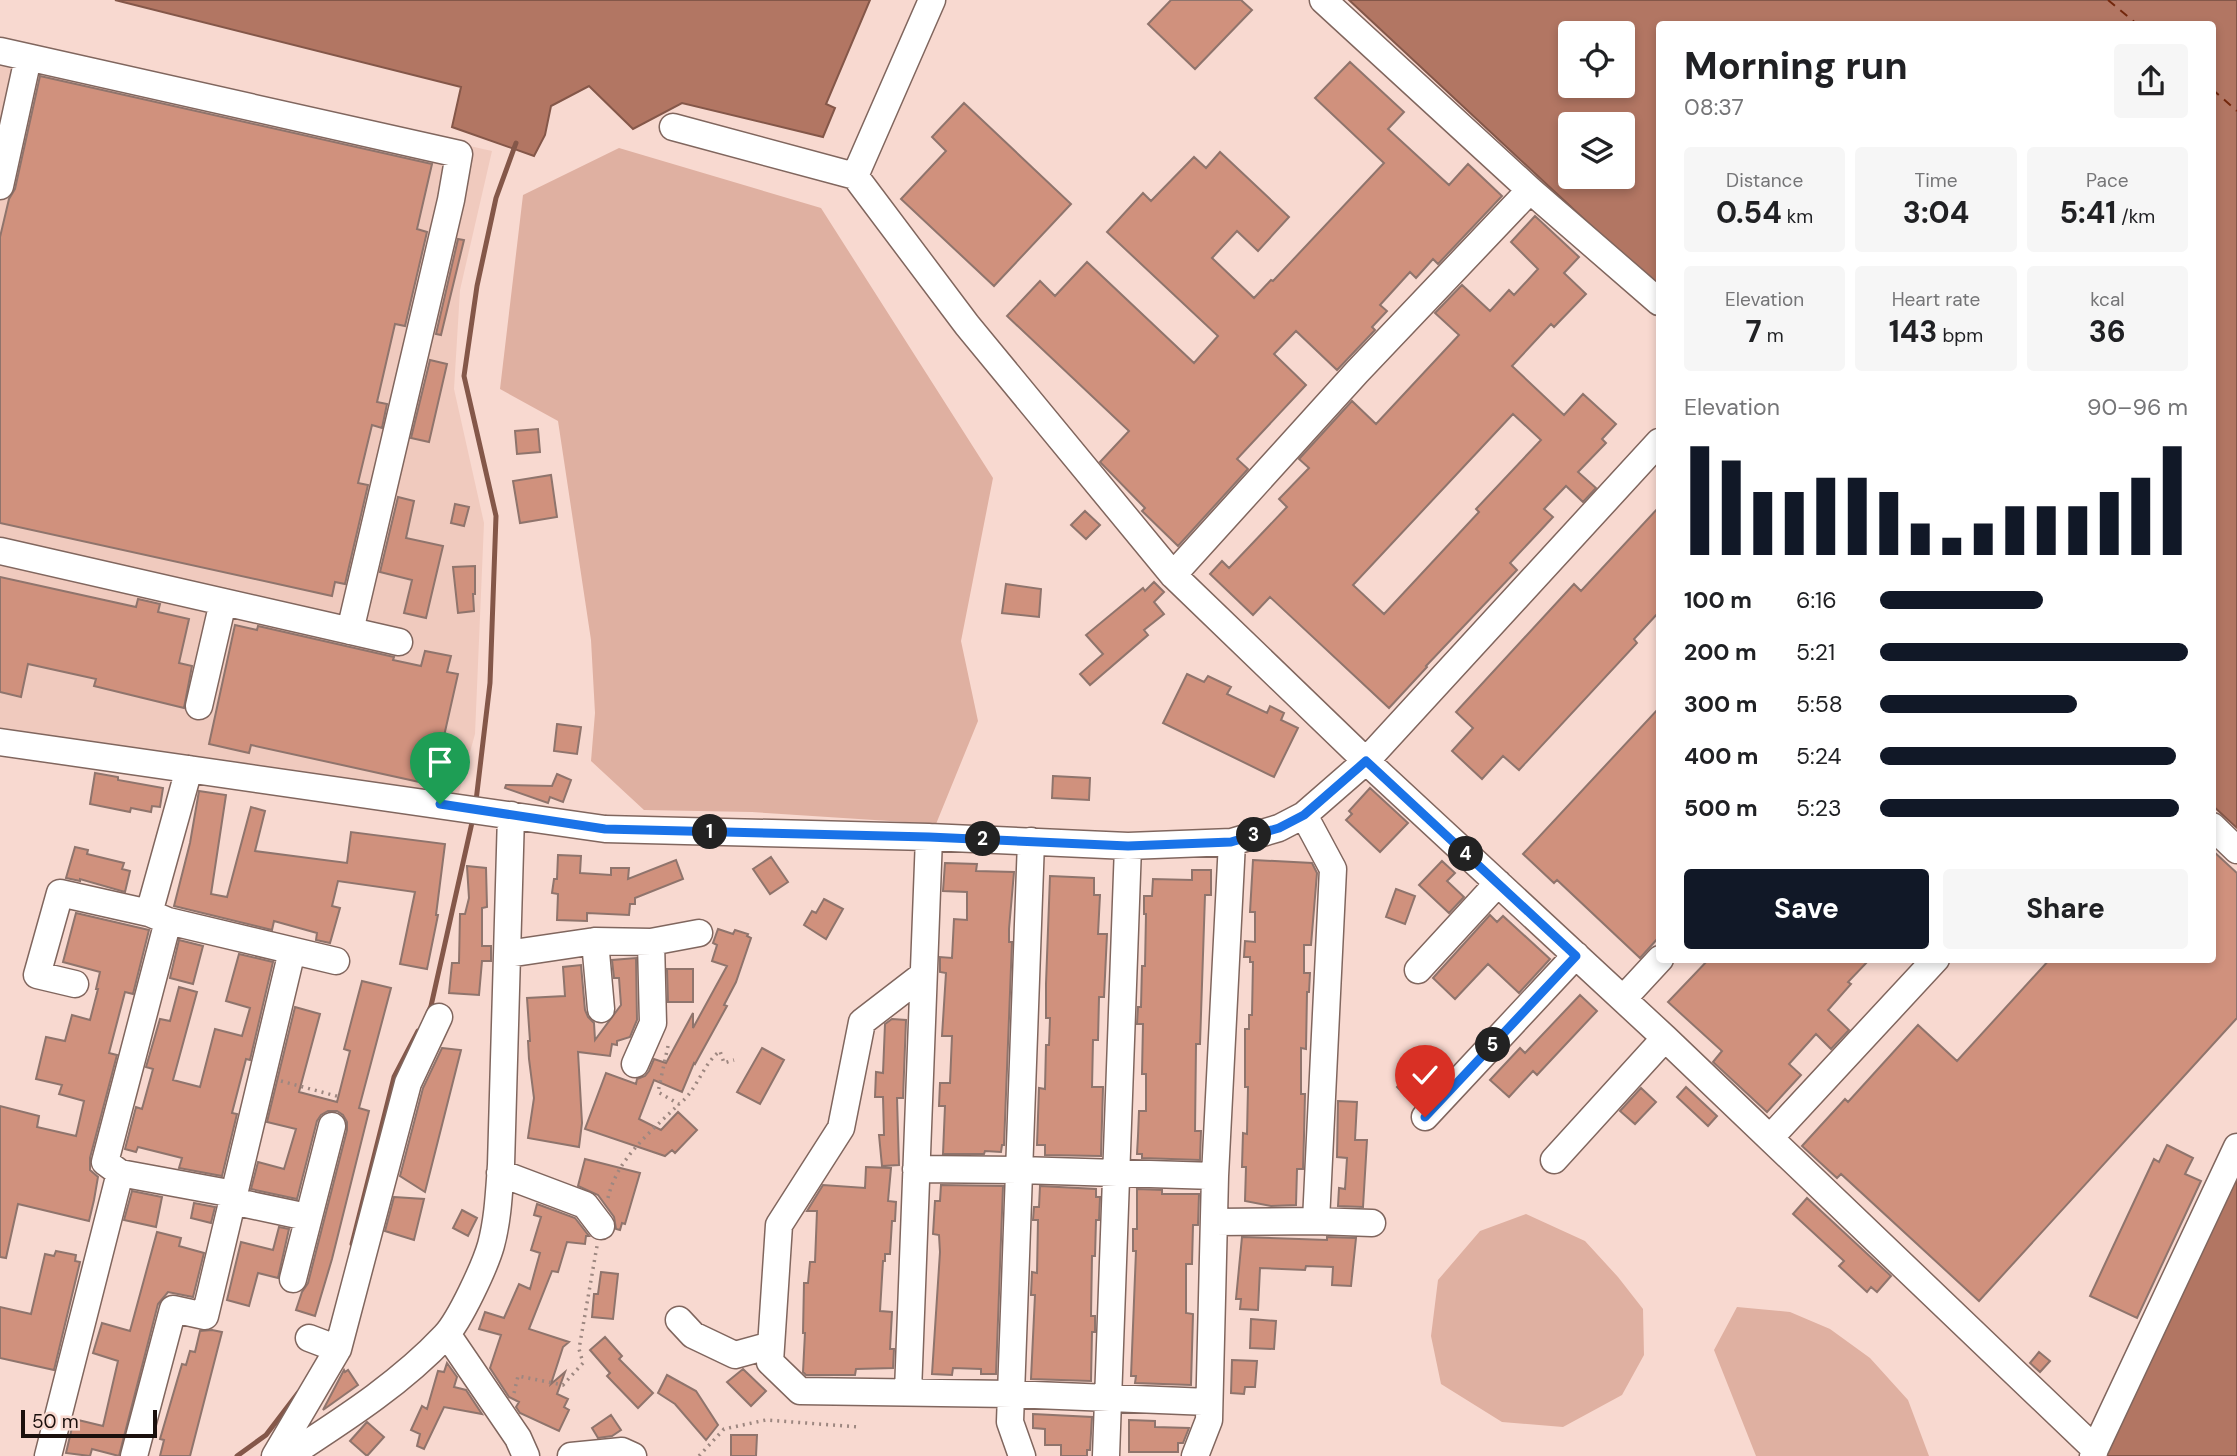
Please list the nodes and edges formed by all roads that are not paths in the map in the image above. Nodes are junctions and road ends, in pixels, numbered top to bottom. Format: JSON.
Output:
{"nodes":[{"id":1,"x":932,"y":0,"type":"edge"},
{"id":2,"x":1323,"y":0,"type":"edge"},
{"id":3,"x":0,"y":51,"type":"edge"},
{"id":4,"x":29,"y":58,"type":"junction"},
{"id":5,"x":673,"y":127,"type":"dead end"},
{"id":6,"x":855,"y":176,"type":"junction"},
{"id":7,"x":0,"y":186,"type":"edge"},
{"id":8,"x":1531,"y":190,"type":"junction"},
{"id":9,"x":1656,"y":299,"type":"edge"},
{"id":10,"x":1656,"y":445,"type":"edge"},
{"id":11,"x":0,"y":551,"type":"edge"},
{"id":12,"x":1173,"y":575,"type":"junction"},
{"id":13,"x":223,"y":602,"type":"junction"},
{"id":14,"x":350,"y":631,"type":"junction"},
{"id":15,"x":398,"y":642,"type":"dead end"},
{"id":16,"x":199,"y":706,"type":"dead end"},
{"id":17,"x":0,"y":742,"type":"edge"},
{"id":18,"x":1366,"y":761,"type":"junction"},
{"id":19,"x":189,"y":769,"type":"junction"},
{"id":20,"x":511,"y":815,"type":"junction"},
{"id":21,"x":1304,"y":815,"type":"junction"},
{"id":22,"x":2216,"y":830,"type":"edge"},
{"id":23,"x":929,"y":837,"type":"junction"},
{"id":24,"x":1031,"y":841,"type":"junction"},
{"id":25,"x":1231,"y":842,"type":"junction"},
{"id":26,"x":1128,"y":846,"type":"junction"},
{"id":27,"x":2237,"y":850,"type":"edge"},
{"id":28,"x":1498,"y":883,"type":"junction"},
{"id":29,"x":159,"y":917,"type":"junction"},
{"id":30,"x":699,"y":933,"type":"dead end"},
{"id":31,"x":595,"y":941,"type":"junction"},
{"id":32,"x":650,"y":942,"type":"junction"},
{"id":33,"x":292,"y":951,"type":"junction"},
{"id":34,"x":508,"y":954,"type":"junction"},
{"id":35,"x":1576,"y":956,"type":"junction"},
{"id":36,"x":336,"y":961,"type":"dead end"},
{"id":37,"x":1656,"y":963,"type":"edge"},
{"id":38,"x":1933,"y":963,"type":"edge"},
{"id":39,"x":1418,"y":970,"type":"dead end"},
{"id":40,"x":923,"y":975,"type":"junction"},
{"id":41,"x":75,"y":984,"type":"dead end"},
{"id":42,"x":1623,"y":999,"type":"junction"},
{"id":43,"x":601,"y":1009,"type":"dead end"},
{"id":44,"x":439,"y":1017,"type":"dead end"},
{"id":45,"x":1665,"y":1038,"type":"junction"},
{"id":46,"x":635,"y":1064,"type":"dead end"},
{"id":47,"x":1425,"y":1117,"type":"dead end"},
{"id":48,"x":332,"y":1126,"type":"dead end"},
{"id":49,"x":1770,"y":1138,"type":"junction"},
{"id":50,"x":2237,"y":1147,"type":"edge"},
{"id":51,"x":1554,"y":1160,"type":"dead end"},
{"id":52,"x":916,"y":1169,"type":"junction"},
{"id":53,"x":1019,"y":1170,"type":"junction"},
{"id":54,"x":120,"y":1173,"type":"junction"},
{"id":55,"x":500,"y":1173,"type":"junction"},
{"id":56,"x":1115,"y":1173,"type":"junction"},
{"id":57,"x":1215,"y":1176,"type":"junction"},
{"id":58,"x":233,"y":1197,"type":"junction"},
{"id":59,"x":307,"y":1217,"type":"junction"},
{"id":60,"x":1316,"y":1221,"type":"junction"},
{"id":61,"x":1215,"y":1222,"type":"junction"},
{"id":62,"x":1372,"y":1223,"type":"dead end"},
{"id":63,"x":601,"y":1226,"type":"road end"},
{"id":64,"x":293,"y":1279,"type":"dead end"},
{"id":65,"x":679,"y":1320,"type":"dead end"},
{"id":66,"x":447,"y":1334,"type":"junction"},
{"id":67,"x":309,"y":1338,"type":"dead end"},
{"id":68,"x":771,"y":1345,"type":"junction"},
{"id":69,"x":338,"y":1349,"type":"junction"},
{"id":70,"x":908,"y":1392,"type":"junction"},
{"id":71,"x":1011,"y":1394,"type":"junction"},
{"id":72,"x":1109,"y":1400,"type":"junction"},
{"id":73,"x":1209,"y":1402,"type":"junction"},
{"id":74,"x":2094,"y":1452,"type":"edge"},
{"id":75,"x":48,"y":1456,"type":"edge"},
{"id":76,"x":134,"y":1456,"type":"edge"},
{"id":77,"x":275,"y":1456,"type":"edge"},
{"id":78,"x":288,"y":1456,"type":"edge"},
{"id":79,"x":526,"y":1456,"type":"edge"},
{"id":80,"x":570,"y":1456,"type":"edge"},
{"id":81,"x":633,"y":1456,"type":"edge"},
{"id":82,"x":1022,"y":1456,"type":"edge"},
{"id":83,"x":1106,"y":1456,"type":"edge"},
{"id":84,"x":1195,"y":1456,"type":"edge"}],
"edges":[{"from":1,"to":6,"type":"street"},
{"from":2,"to":8,"type":"street"},
{"from":3,"to":4,"type":"street"},
{"from":4,"to":7,"type":"street"},
{"from":4,"to":14,"type":"street"},
{"from":5,"to":6,"type":"street"},
{"from":6,"to":12,"type":"street"},
{"from":8,"to":9,"type":"street"},
{"from":8,"to":12,"type":"street"},
{"from":10,"to":18,"type":"street"},
{"from":11,"to":13,"type":"street"},
{"from":12,"to":18,"type":"street"},
{"from":13,"to":14,"type":"street"},
{"from":13,"to":16,"type":"street"},
{"from":14,"to":15,"type":"street"},
{"from":17,"to":19,"type":"street"},
{"from":18,"to":21,"type":"street"},
{"from":18,"to":28,"type":"street"},
{"from":19,"to":20,"type":"street"},
{"from":19,"to":29,"type":"street"},
{"from":20,"to":23,"type":"street"},
{"from":20,"to":34,"type":"street"},
{"from":21,"to":25,"type":"street"},
{"from":21,"to":60,"type":"street"},
{"from":22,"to":27,"type":"street"},
{"from":23,"to":24,"type":"street"},
{"from":23,"to":40,"type":"street"},
{"from":24,"to":26,"type":"street"},
{"from":24,"to":53,"type":"street"},
{"from":25,"to":26,"type":"street"},
{"from":25,"to":57,"type":"street"},
{"from":26,"to":56,"type":"street"},
{"from":28,"to":35,"type":"street"},
{"from":28,"to":39,"type":"street"},
{"from":29,"to":33,"type":"street"},
{"from":29,"to":41,"type":"street"},
{"from":29,"to":54,"type":"street"},
{"from":30,"to":32,"type":"street"},
{"from":31,"to":32,"type":"street"},
{"from":31,"to":34,"type":"street"},
{"from":31,"to":43,"type":"street"},
{"from":32,"to":46,"type":"street"},
{"from":33,"to":36,"type":"street"},
{"from":33,"to":58,"type":"street"},
{"from":34,"to":55,"type":"street"},
{"from":35,"to":42,"type":"street"},
{"from":35,"to":47,"type":"street"},
{"from":37,"to":42,"type":"street"},
{"from":38,"to":49,"type":"street"},
{"from":40,"to":52,"type":"street"},
{"from":40,"to":68,"type":"street"},
{"from":42,"to":45,"type":"street"},
{"from":44,"to":69,"type":"street"},
{"from":45,"to":49,"type":"street"},
{"from":45,"to":51,"type":"street"},
{"from":48,"to":59,"type":"street"},
{"from":49,"to":74,"type":"street"},
{"from":50,"to":74,"type":"street"},
{"from":52,"to":53,"type":"street"},
{"from":52,"to":70,"type":"street"},
{"from":53,"to":56,"type":"street"},
{"from":53,"to":71,"type":"street"},
{"from":54,"to":58,"type":"street"},
{"from":54,"to":75,"type":"street"},
{"from":55,"to":63,"type":"street"},
{"from":55,"to":66,"type":"street"},
{"from":56,"to":57,"type":"street"},
{"from":56,"to":72,"type":"street"},
{"from":57,"to":61,"type":"street"},
{"from":58,"to":59,"type":"street"},
{"from":58,"to":76,"type":"street"},
{"from":59,"to":64,"type":"street"},
{"from":60,"to":61,"type":"street"},
{"from":60,"to":62,"type":"street"},
{"from":61,"to":73,"type":"street"},
{"from":65,"to":68,"type":"street"},
{"from":66,"to":78,"type":"street"},
{"from":66,"to":79,"type":"street"},
{"from":67,"to":69,"type":"street"},
{"from":68,"to":70,"type":"street"},
{"from":69,"to":77,"type":"street"},
{"from":70,"to":71,"type":"street"},
{"from":71,"to":72,"type":"street"},
{"from":71,"to":82,"type":"street"},
{"from":72,"to":73,"type":"street"},
{"from":72,"to":83,"type":"street"},
{"from":73,"to":84,"type":"street"},
{"from":80,"to":81,"type":"street"}]}
